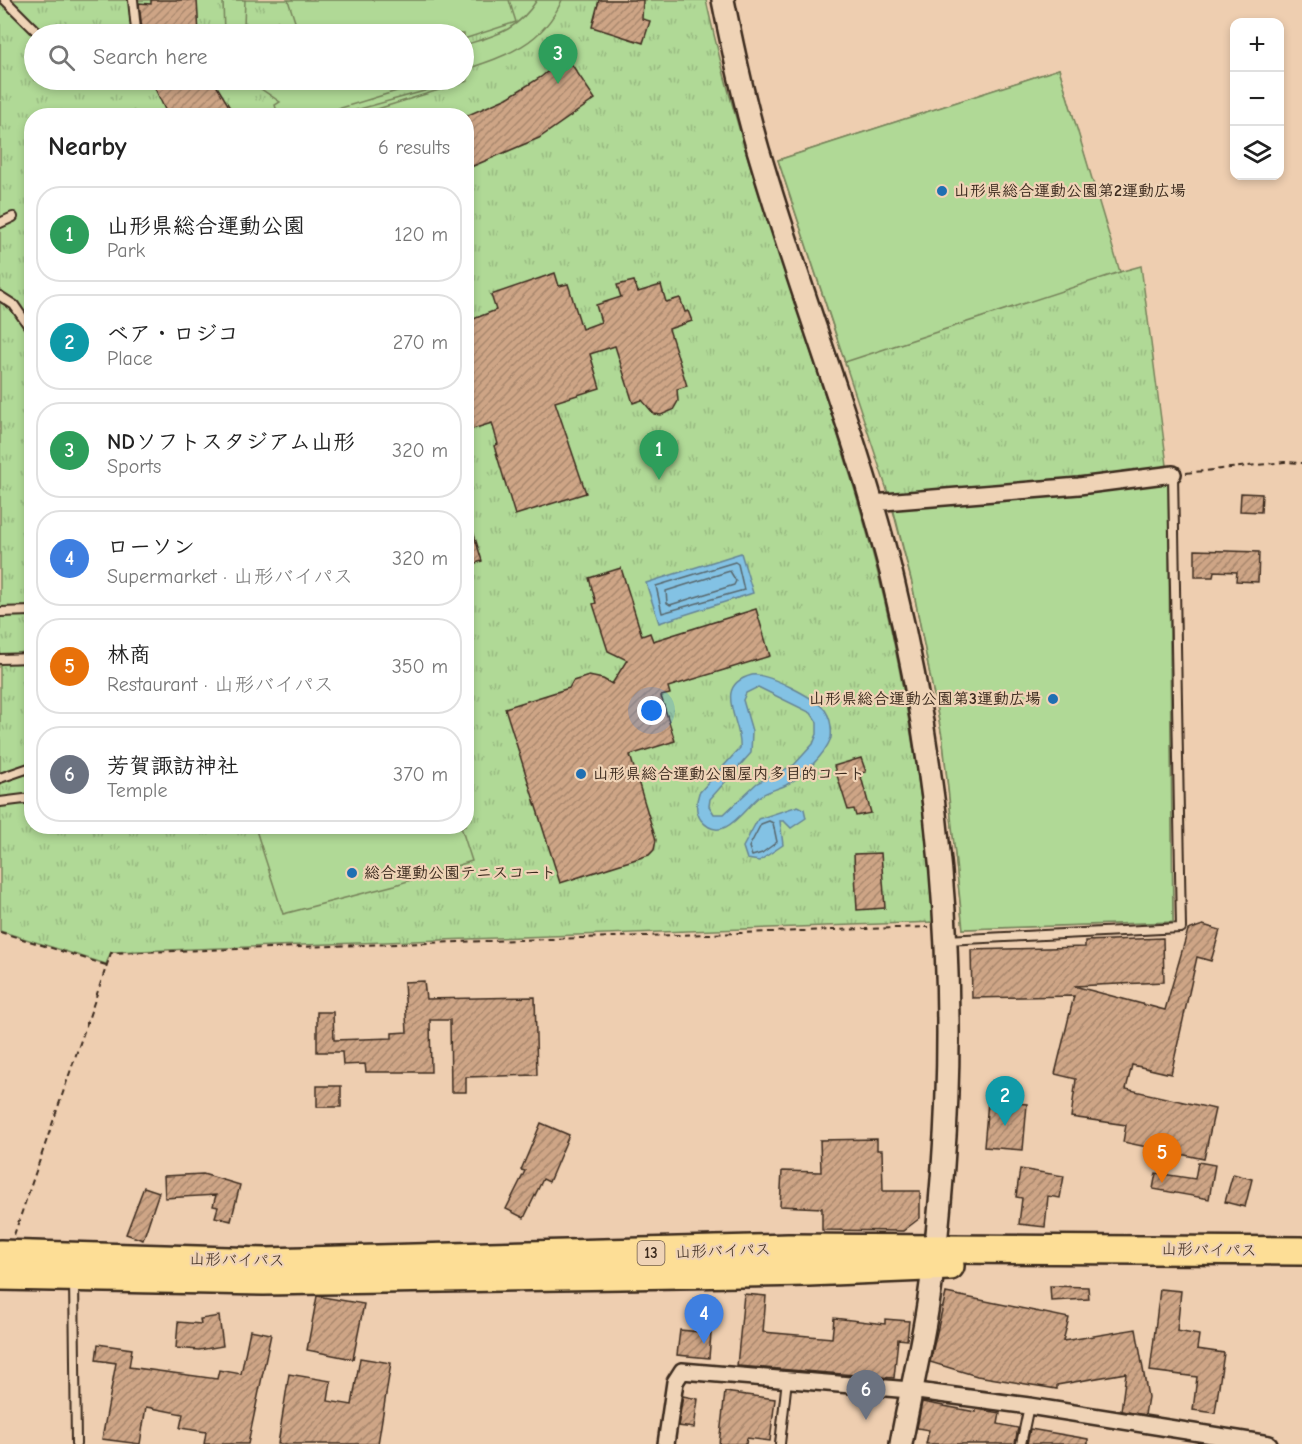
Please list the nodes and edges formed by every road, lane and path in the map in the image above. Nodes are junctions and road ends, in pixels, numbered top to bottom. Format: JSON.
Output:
{"nodes":[{"id":1,"x":5,"y":0,"type":"edge"},
{"id":2,"x":133,"y":0,"type":"edge"},
{"id":3,"x":723,"y":0,"type":"edge"},
{"id":4,"x":29,"y":24,"type":"edge"},
{"id":5,"x":135,"y":24,"type":"edge"},
{"id":6,"x":14,"y":217,"type":"dead end"},
{"id":7,"x":0,"y":223,"type":"edge"},
{"id":8,"x":0,"y":296,"type":"edge"},
{"id":9,"x":24,"y":319,"type":"edge"},
{"id":10,"x":1302,"y":463,"type":"edge"},
{"id":11,"x":1173,"y":474,"type":"junction"},
{"id":12,"x":872,"y":503,"type":"junction"},
{"id":13,"x":24,"y":611,"type":"edge"},
{"id":14,"x":0,"y":612,"type":"edge"},
{"id":15,"x":24,"y":658,"type":"edge"},
{"id":16,"x":0,"y":659,"type":"edge"},
{"id":17,"x":24,"y":770,"type":"edge"},
{"id":18,"x":0,"y":778,"type":"edge"},
{"id":19,"x":24,"y":799,"type":"edge"},
{"id":20,"x":0,"y":802,"type":"edge"},
{"id":21,"x":0,"y":932,"type":"edge"},
{"id":22,"x":944,"y":933,"type":"junction"},
{"id":23,"x":107,"y":965,"type":"junction"},
{"id":24,"x":1302,"y":1251,"type":"edge"},
{"id":25,"x":933,"y":1257,"type":"junction"},
{"id":26,"x":2,"y":1262,"type":"edge"},
{"id":27,"x":1302,"y":1270,"type":"edge"},
{"id":28,"x":74,"y":1279,"type":"junction"},
{"id":29,"x":787,"y":1379,"type":"junction"},
{"id":30,"x":910,"y":1390,"type":"junction"},
{"id":31,"x":1029,"y":1406,"type":"junction"},
{"id":32,"x":76,"y":1444,"type":"edge"},
{"id":33,"x":666,"y":1444,"type":"edge"},
{"id":34,"x":780,"y":1444,"type":"edge"},
{"id":35,"x":901,"y":1444,"type":"edge"},
{"id":36,"x":1021,"y":1444,"type":"edge"},
{"id":37,"x":1269,"y":1444,"type":"edge"}],
"edges":[{"from":1,"to":4,"type":"lane"},
{"from":2,"to":5,"type":"lane"},
{"from":3,"to":12,"type":"street"},
{"from":6,"to":7,"type":"lane"},
{"from":8,"to":9,"type":"lane"},
{"from":10,"to":11,"type":"path"},
{"from":11,"to":12,"type":"street"},
{"from":11,"to":22,"type":"lane"},
{"from":12,"to":22,"type":"street"},
{"from":13,"to":14,"type":"lane"},
{"from":15,"to":16,"type":"lane"},
{"from":17,"to":18,"type":"lane"},
{"from":19,"to":20,"type":"lane"},
{"from":21,"to":23,"type":"path"},
{"from":22,"to":23,"type":"path"},
{"from":22,"to":25,"type":"street"},
{"from":23,"to":26,"type":"path"},
{"from":24,"to":25,"type":"highway","name":"山形バイパス","number":"13"},
{"from":25,"to":26,"type":"highway","name":"山形バイパス","number":"13"},
{"from":25,"to":27,"type":"highway","name":"山形バイパス","number":"13"},
{"from":25,"to":28,"type":"highway","name":"山形バイパス","number":"13"},
{"from":25,"to":30,"type":"street"},
{"from":26,"to":28,"type":"highway","name":"山形バイパス","number":"13"},
{"from":28,"to":32,"type":"lane"},
{"from":29,"to":30,"type":"street"},
{"from":29,"to":33,"type":"street"},
{"from":29,"to":34,"type":"lane"},
{"from":30,"to":31,"type":"street"},
{"from":30,"to":35,"type":"street"},
{"from":31,"to":36,"type":"lane"},
{"from":31,"to":37,"type":"street"}]}
